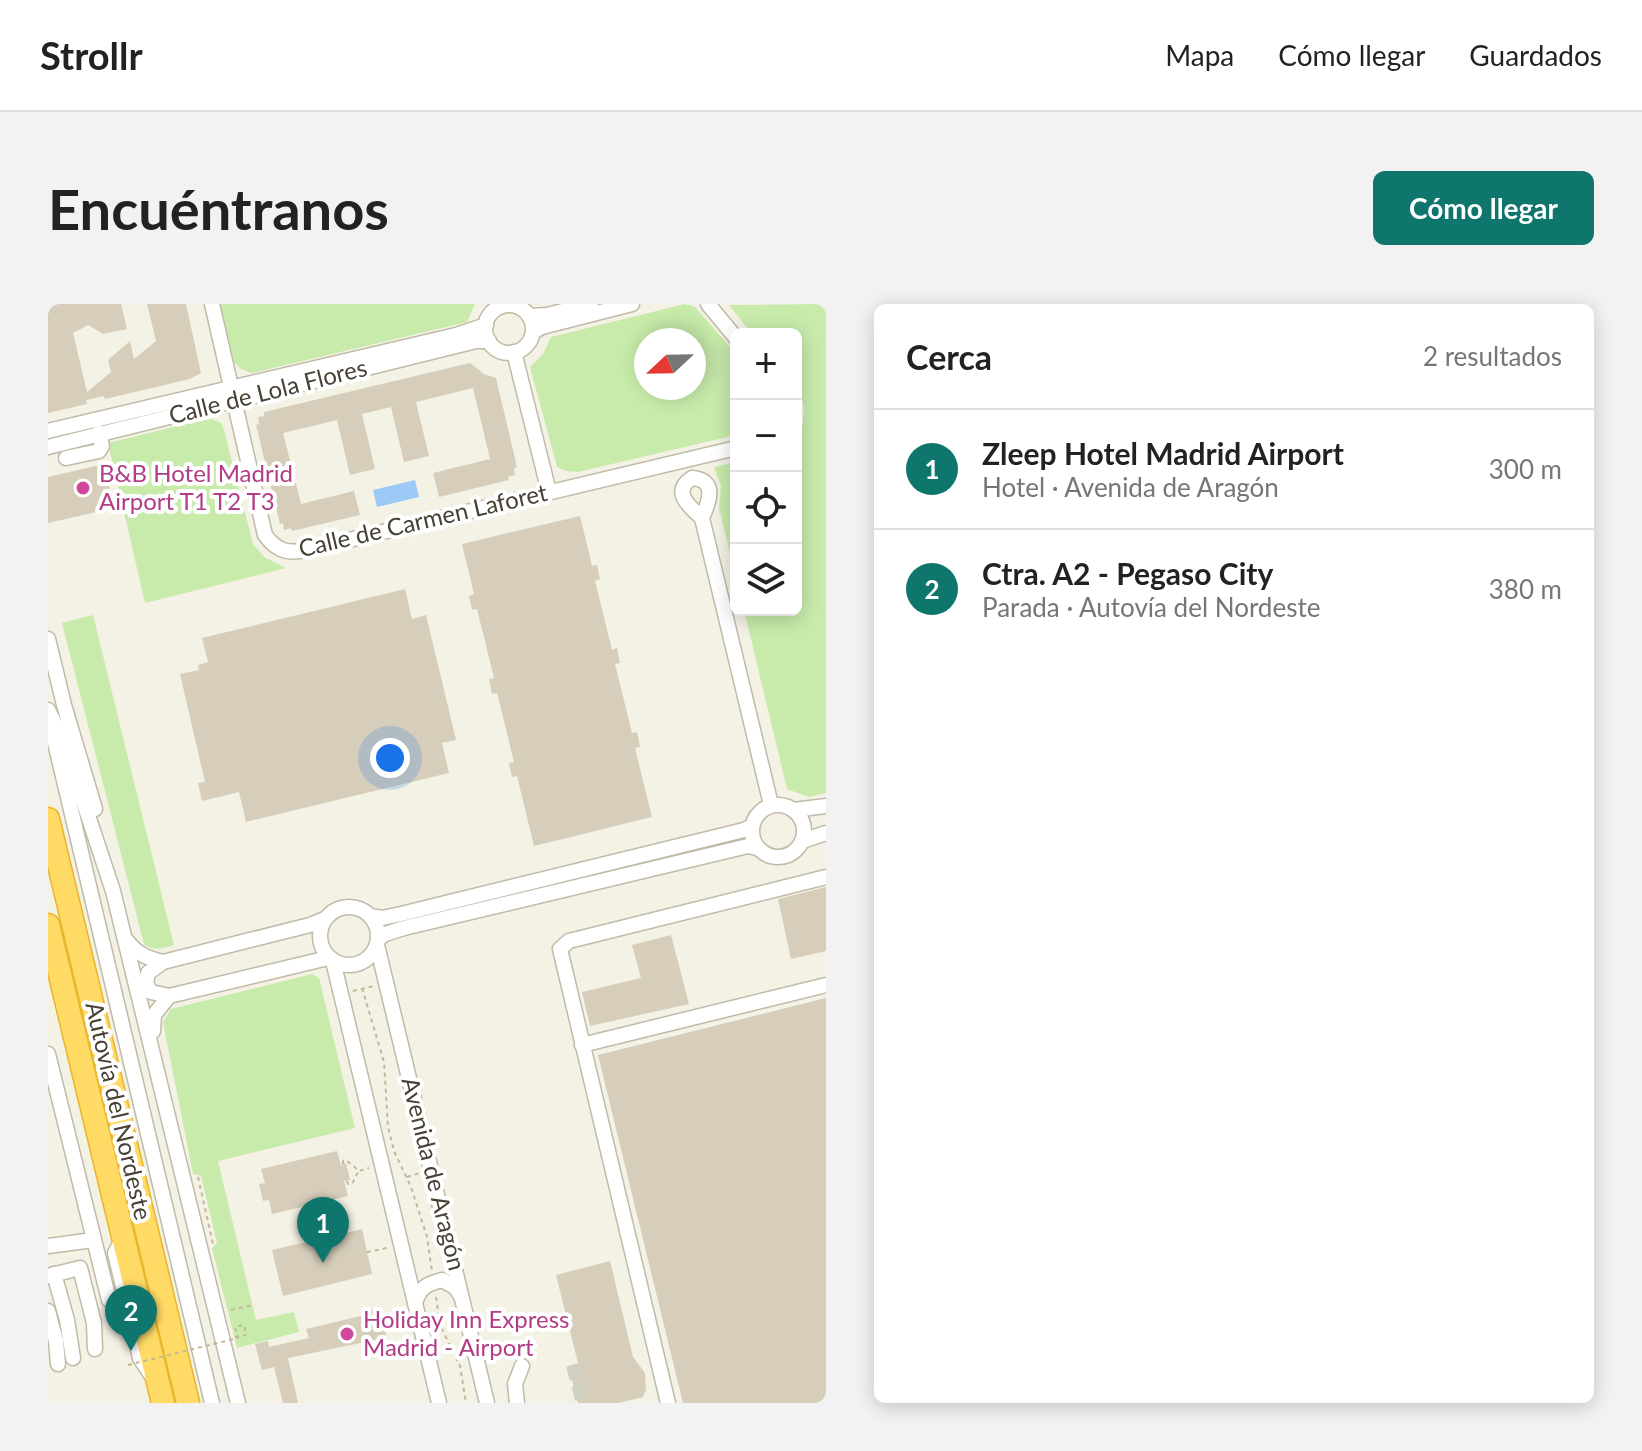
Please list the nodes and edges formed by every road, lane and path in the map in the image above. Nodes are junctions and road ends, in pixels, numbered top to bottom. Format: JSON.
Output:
{"nodes":[{"id":1,"x":212,"y":304,"type":"edge"},
{"id":2,"x":591,"y":304,"type":"edge"},
{"id":3,"x":632,"y":304,"type":"edge"},
{"id":4,"x":708,"y":304,"type":"edge"},
{"id":5,"x":505,"y":305,"type":"edge"},
{"id":6,"x":529,"y":316,"type":"junction"},
{"id":7,"x":486,"y":325,"type":"junction"},
{"id":8,"x":730,"y":331,"type":"edge"},
{"id":9,"x":533,"y":332,"type":"junction"},
{"id":10,"x":489,"y":341,"type":"junction"},
{"id":11,"x":514,"y":352,"type":"junction"},
{"id":12,"x":233,"y":393,"type":"junction"},
{"id":13,"x":48,"y":431,"type":"edge"},
{"id":14,"x":99,"y":433,"type":"junction"},
{"id":15,"x":48,"y":447,"type":"edge"},
{"id":16,"x":730,"y":449,"type":"edge"},
{"id":17,"x":66,"y":458,"type":"dead end"},
{"id":18,"x":549,"y":492,"type":"junction"},
{"id":19,"x":702,"y":518,"type":"dead end"},
{"id":20,"x":48,"y":639,"type":"edge"},
{"id":21,"x":48,"y":712,"type":"edge"},
{"id":22,"x":771,"y":805,"type":"junction"},
{"id":23,"x":826,"y":806,"type":"edge"},
{"id":24,"x":794,"y":810,"type":"junction"},
{"id":25,"x":48,"y":819,"type":"edge"},
{"id":26,"x":752,"y":826,"type":"junction"},
{"id":27,"x":826,"y":833,"type":"edge"},
{"id":28,"x":802,"y":841,"type":"junction"},
{"id":29,"x":757,"y":848,"type":"junction"},
{"id":30,"x":826,"y":877,"type":"edge"},
{"id":31,"x":113,"y":891,"type":"junction"},
{"id":32,"x":370,"y":916,"type":"junction"},
{"id":33,"x":325,"y":919,"type":"junction"},
{"id":34,"x":48,"y":925,"type":"edge"},
{"id":35,"x":126,"y":939,"type":"junction"},
{"id":36,"x":378,"y":942,"type":"junction"},
{"id":37,"x":330,"y":960,"type":"junction"},
{"id":38,"x":163,"y":962,"type":"junction"},
{"id":39,"x":48,"y":971,"type":"edge"},
{"id":40,"x":379,"y":985,"type":"dead end"},
{"id":41,"x":826,"y":985,"type":"edge"},
{"id":42,"x":362,"y":988,"type":"junction"},
{"id":43,"x":347,"y":992,"type":"dead end"},
{"id":44,"x":169,"y":996,"type":"junction"},
{"id":45,"x":582,"y":1045,"type":"junction"},
{"id":46,"x":152,"y":1048,"type":"junction"},
{"id":47,"x":48,"y":1054,"type":"edge"},
{"id":48,"x":343,"y":1164,"type":"dead end"},
{"id":49,"x":107,"y":1170,"type":"junction"},
{"id":50,"x":359,"y":1171,"type":"junction"},
{"id":51,"x":425,"y":1172,"type":"dead end"},
{"id":52,"x":191,"y":1175,"type":"dead end"},
{"id":53,"x":371,"y":1176,"type":"dead end"},
{"id":54,"x":406,"y":1177,"type":"junction"},
{"id":55,"x":347,"y":1181,"type":"dead end"},
{"id":56,"x":93,"y":1240,"type":"junction"},
{"id":57,"x":48,"y":1246,"type":"edge"},
{"id":58,"x":209,"y":1248,"type":"dead end"},
{"id":59,"x":367,"y":1252,"type":"dead end"},
{"id":60,"x":391,"y":1258,"type":"dead end"},
{"id":61,"x":51,"y":1275,"type":"edge"},
{"id":62,"x":432,"y":1277,"type":"dead end"},
{"id":63,"x":435,"y":1292,"type":"dead end"},
{"id":64,"x":109,"y":1300,"type":"dead end"},
{"id":65,"x":464,"y":1300,"type":"junction"},
{"id":66,"x":415,"y":1303,"type":"junction"},
{"id":67,"x":253,"y":1305,"type":"dead end"},
{"id":68,"x":48,"y":1311,"type":"edge"},
{"id":69,"x":225,"y":1312,"type":"dead end"},
{"id":70,"x":114,"y":1330,"type":"dead end"},
{"id":71,"x":122,"y":1336,"type":"dead end"},
{"id":72,"x":95,"y":1349,"type":"dead end"},
{"id":73,"x":236,"y":1351,"type":"dead end"},
{"id":74,"x":73,"y":1358,"type":"dead end"},
{"id":75,"x":58,"y":1364,"type":"dead end"},
{"id":76,"x":128,"y":1365,"type":"dead end"},
{"id":77,"x":522,"y":1366,"type":"dead end"},
{"id":78,"x":161,"y":1395,"type":"edge"},
{"id":79,"x":486,"y":1397,"type":"edge"},
{"id":80,"x":516,"y":1398,"type":"edge"},
{"id":81,"x":188,"y":1403,"type":"edge"},
{"id":82,"x":212,"y":1403,"type":"edge"},
{"id":83,"x":238,"y":1403,"type":"edge"},
{"id":84,"x":439,"y":1403,"type":"edge"},
{"id":85,"x":466,"y":1403,"type":"edge"},
{"id":86,"x":668,"y":1403,"type":"edge"}],
"edges":[{"from":1,"to":12,"type":"street"},
{"from":2,"to":6,"type":"street"},
{"from":3,"to":9,"type":"street"},
{"from":4,"to":8,"type":"street"},
{"from":5,"to":6,"type":"street"},
{"from":5,"to":7,"type":"street"},
{"from":6,"to":9,"type":"street"},
{"from":7,"to":10,"type":"street"},
{"from":7,"to":12,"type":"street","name":"Calle de Lola Flores"},
{"from":9,"to":11,"type":"street"},
{"from":10,"to":11,"type":"street"},
{"from":10,"to":12,"type":"street","name":"Calle de Lola Flores"},
{"from":11,"to":18,"type":"street"},
{"from":12,"to":13,"type":"street","name":"Calle de Lola Flores"},
{"from":12,"to":14,"type":"street","name":"Calle de Lola Flores"},
{"from":12,"to":18,"type":"street","name":"Calle de Carmen Laforet"},
{"from":14,"to":15,"type":"street","name":"Calle de Lola Flores"},
{"from":14,"to":17,"type":"street"},
{"from":16,"to":18,"type":"street","name":"Calle de Carmen Laforet"},
{"from":19,"to":22,"type":"street"},
{"from":20,"to":31,"type":"street"},
{"from":21,"to":31,"type":"street"},
{"from":21,"to":82,"type":"street"},
{"from":22,"to":24,"type":"street"},
{"from":22,"to":26,"type":"street"},
{"from":23,"to":24,"type":"street"},
{"from":24,"to":28,"type":"street"},
{"from":25,"to":81,"type":"highway","name":"Autovía del Nordeste"},
{"from":26,"to":29,"type":"street"},
{"from":26,"to":32,"type":"street"},
{"from":27,"to":28,"type":"street"},
{"from":28,"to":29,"type":"street"},
{"from":29,"to":36,"type":"street"},
{"from":30,"to":45,"type":"street"},
{"from":31,"to":35,"type":"street"},
{"from":32,"to":33,"type":"street"},
{"from":32,"to":36,"type":"street"},
{"from":33,"to":37,"type":"street"},
{"from":33,"to":38,"type":"street"},
{"from":34,"to":49,"type":"highway","name":"Autovía del Nordeste"},
{"from":35,"to":38,"type":"street"},
{"from":35,"to":46,"type":"street"},
{"from":36,"to":37,"type":"street"},
{"from":36,"to":65,"type":"street","name":"Avenida de Aragón"},
{"from":37,"to":44,"type":"street"},
{"from":37,"to":66,"type":"street","name":"Avenida de Aragón"},
{"from":38,"to":44,"type":"street"},
{"from":39,"to":49,"type":"highway"},
{"from":40,"to":42,"type":"path"},
{"from":41,"to":45,"type":"street"},
{"from":42,"to":43,"type":"path"},
{"from":42,"to":54,"type":"path"},
{"from":44,"to":46,"type":"street"},
{"from":45,"to":86,"type":"street"},
{"from":46,"to":83,"type":"street"},
{"from":47,"to":56,"type":"street"},
{"from":48,"to":50,"type":"path"},
{"from":49,"to":78,"type":"highway","name":"Autovía del Nordeste"},
{"from":50,"to":53,"type":"path"},
{"from":50,"to":55,"type":"path"},
{"from":51,"to":54,"type":"path"},
{"from":52,"to":58,"type":"path"},
{"from":54,"to":62,"type":"path"},
{"from":56,"to":57,"type":"street"},
{"from":56,"to":64,"type":"street"},
{"from":59,"to":60,"type":"path"},
{"from":61,"to":72,"type":"street"},
{"from":61,"to":74,"type":"street"},
{"from":63,"to":85,"type":"path"},
{"from":65,"to":66,"type":"street"},
{"from":65,"to":79,"type":"street","name":"Avenida de Aragón"},
{"from":66,"to":84,"type":"street","name":"Avenida de Aragón"},
{"from":67,"to":69,"type":"path"},
{"from":68,"to":75,"type":"street"},
{"from":70,"to":71,"type":"path"},
{"from":73,"to":76,"type":"path","bridge":true},
{"from":77,"to":80,"type":"street"},
{"from":79,"to":80,"type":"street"}]}
